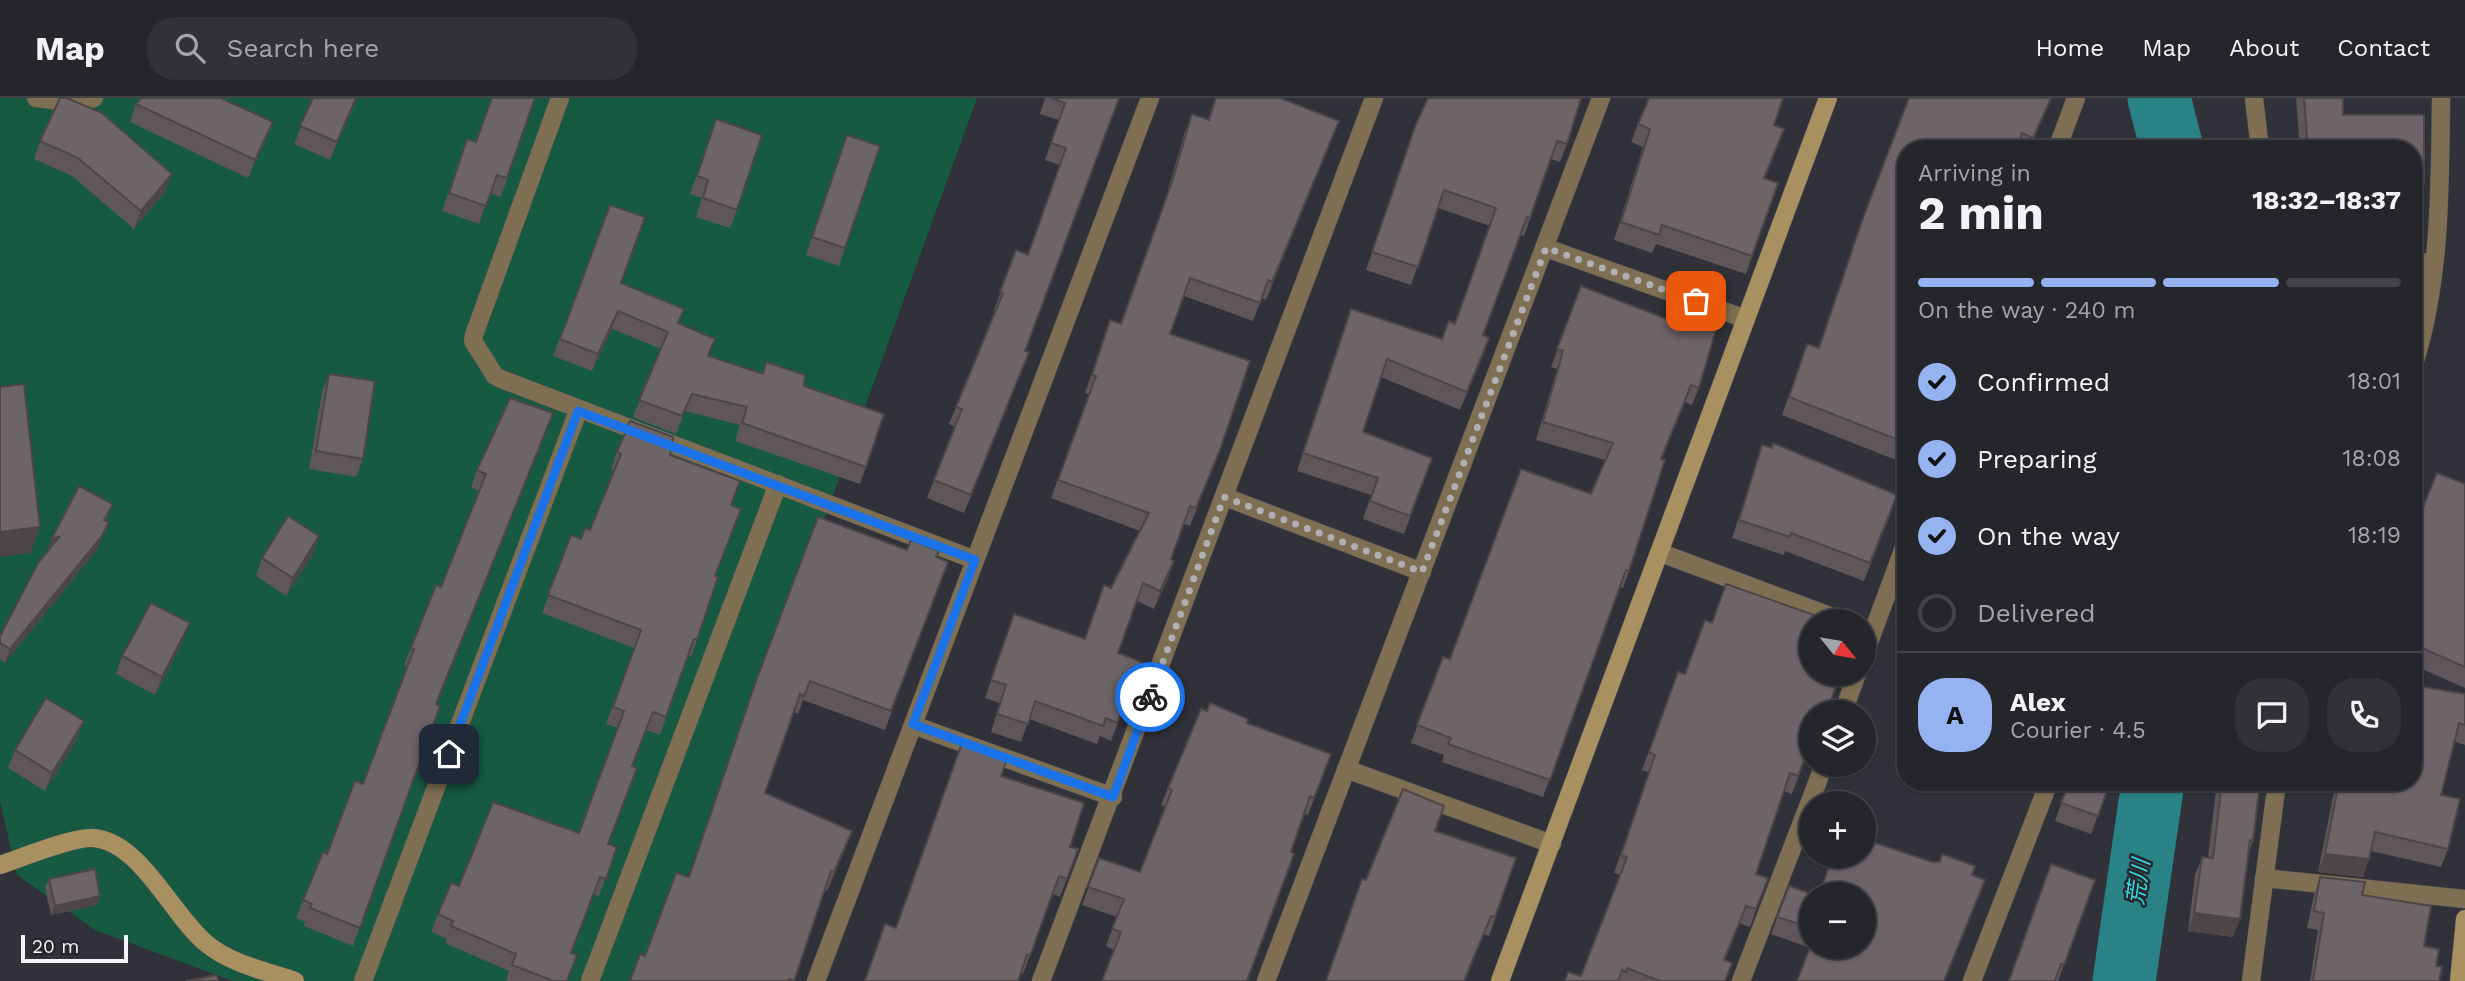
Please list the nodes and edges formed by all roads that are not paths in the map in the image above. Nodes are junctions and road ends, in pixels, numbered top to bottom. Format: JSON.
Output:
{"nodes":[{"id":1,"x":36,"y":98,"type":"edge"},
{"id":2,"x":94,"y":98,"type":"edge"},
{"id":3,"x":560,"y":98,"type":"edge"},
{"id":4,"x":1150,"y":98,"type":"edge"},
{"id":5,"x":1374,"y":98,"type":"edge"},
{"id":6,"x":1601,"y":98,"type":"edge"},
{"id":7,"x":1828,"y":98,"type":"edge"},
{"id":8,"x":2076,"y":98,"type":"edge"},
{"id":9,"x":2254,"y":98,"type":"edge"},
{"id":10,"x":2441,"y":98,"type":"edge"},
{"id":11,"x":2060,"y":140,"type":"edge"},
{"id":12,"x":2259,"y":140,"type":"edge"},
{"id":13,"x":1546,"y":248,"type":"junction"},
{"id":14,"x":2422,"y":262,"type":"edge"},
{"id":15,"x":2434,"y":263,"type":"junction"},
{"id":16,"x":1746,"y":318,"type":"junction"},
{"id":17,"x":2422,"y":335,"type":"edge"},
{"id":18,"x":578,"y":411,"type":"junction"},
{"id":19,"x":778,"y":484,"type":"junction"},
{"id":20,"x":1224,"y":497,"type":"junction"},
{"id":21,"x":1661,"y":553,"type":"junction"},
{"id":22,"x":975,"y":560,"type":"junction"},
{"id":23,"x":1897,"y":563,"type":"edge"},
{"id":24,"x":1422,"y":572,"type":"junction"},
{"id":25,"x":1811,"y":609,"type":"edge"},
{"id":26,"x":1876,"y":612,"type":"edge"},
{"id":27,"x":913,"y":724,"type":"junction"},
{"id":28,"x":1346,"y":769,"type":"junction"},
{"id":29,"x":1819,"y":777,"type":"edge"},
{"id":30,"x":2046,"y":791,"type":"edge"},
{"id":31,"x":2276,"y":791,"type":"edge"},
{"id":32,"x":1113,"y":797,"type":"junction"},
{"id":33,"x":1552,"y":844,"type":"junction"},
{"id":34,"x":0,"y":865,"type":"edge"},
{"id":35,"x":2264,"y":878,"type":"junction"},
{"id":36,"x":2465,"y":899,"type":"edge"},
{"id":37,"x":2465,"y":919,"type":"edge"},
{"id":38,"x":295,"y":981,"type":"edge"},
{"id":39,"x":363,"y":981,"type":"edge"},
{"id":40,"x":590,"y":981,"type":"edge"},
{"id":41,"x":816,"y":981,"type":"edge"},
{"id":42,"x":1041,"y":981,"type":"edge"},
{"id":43,"x":1266,"y":981,"type":"edge"},
{"id":44,"x":1500,"y":981,"type":"edge"},
{"id":45,"x":1741,"y":981,"type":"edge"},
{"id":46,"x":1972,"y":981,"type":"edge"},
{"id":47,"x":2251,"y":981,"type":"edge"},
{"id":48,"x":2459,"y":981,"type":"edge"}],
"edges":[{"from":1,"to":2,"type":"street"},
{"from":3,"to":18,"type":"street"},
{"from":4,"to":22,"type":"street"},
{"from":5,"to":20,"type":"street"},
{"from":6,"to":13,"type":"street"},
{"from":7,"to":16,"type":"street"},
{"from":8,"to":11,"type":"street"},
{"from":9,"to":12,"type":"street"},
{"from":10,"to":15,"type":"street"},
{"from":13,"to":16,"type":"street"},
{"from":13,"to":24,"type":"street"},
{"from":14,"to":15,"type":"street"},
{"from":15,"to":17,"type":"street"},
{"from":16,"to":21,"type":"street"},
{"from":18,"to":19,"type":"street"},
{"from":18,"to":39,"type":"street"},
{"from":19,"to":22,"type":"street"},
{"from":19,"to":40,"type":"street"},
{"from":20,"to":24,"type":"street"},
{"from":20,"to":32,"type":"street"},
{"from":21,"to":25,"type":"street"},
{"from":21,"to":33,"type":"street"},
{"from":22,"to":27,"type":"street"},
{"from":23,"to":26,"type":"street"},
{"from":24,"to":28,"type":"street"},
{"from":27,"to":32,"type":"street"},
{"from":27,"to":41,"type":"street"},
{"from":28,"to":33,"type":"street"},
{"from":28,"to":43,"type":"street"},
{"from":29,"to":45,"type":"street"},
{"from":30,"to":46,"type":"street"},
{"from":31,"to":35,"type":"street"},
{"from":32,"to":42,"type":"street"},
{"from":33,"to":44,"type":"street"},
{"from":34,"to":38,"type":"street"},
{"from":35,"to":36,"type":"street"},
{"from":35,"to":47,"type":"street"},
{"from":37,"to":48,"type":"street"}]}
